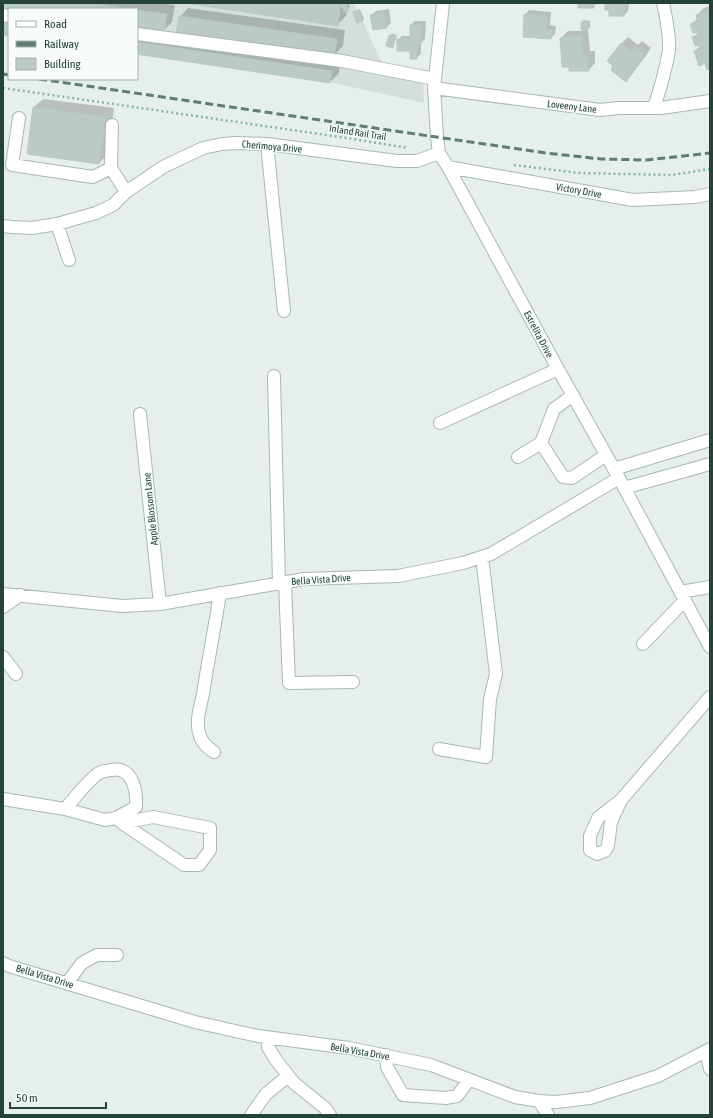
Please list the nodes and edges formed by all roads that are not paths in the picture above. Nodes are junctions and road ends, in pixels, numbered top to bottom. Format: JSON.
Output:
{"nodes":[{"id":1,"x":443,"y":3,"type":"edge"},
{"id":2,"x":663,"y":3,"type":"edge"},
{"id":3,"x":138,"y":34,"type":"edge"},
{"id":4,"x":435,"y":83,"type":"junction"},
{"id":5,"x":710,"y":101,"type":"edge"},
{"id":6,"x":654,"y":108,"type":"junction"},
{"id":7,"x":19,"y":118,"type":"dead end"},
{"id":8,"x":112,"y":124,"type":"dead end"},
{"id":9,"x":267,"y":144,"type":"junction"},
{"id":10,"x":439,"y":153,"type":"junction"},
{"id":11,"x":448,"y":167,"type":"junction"},
{"id":12,"x":111,"y":168,"type":"junction"},
{"id":13,"x":126,"y":192,"type":"junction"},
{"id":14,"x":710,"y":194,"type":"edge"},
{"id":15,"x":57,"y":224,"type":"junction"},
{"id":16,"x":3,"y":226,"type":"edge"},
{"id":17,"x":69,"y":260,"type":"dead end"},
{"id":18,"x":284,"y":312,"type":"dead end"},
{"id":19,"x":558,"y":369,"type":"junction"},
{"id":20,"x":274,"y":376,"type":"dead end"},
{"id":21,"x":572,"y":395,"type":"junction"},
{"id":22,"x":140,"y":414,"type":"dead end"},
{"id":23,"x":440,"y":424,"type":"dead end"},
{"id":24,"x":710,"y":440,"type":"edge"},
{"id":25,"x":541,"y":443,"type":"junction"},
{"id":26,"x":606,"y":454,"type":"junction"},
{"id":27,"x":518,"y":458,"type":"dead end"},
{"id":28,"x":710,"y":464,"type":"edge"},
{"id":29,"x":619,"y":478,"type":"junction"},
{"id":30,"x":482,"y":557,"type":"junction"},
{"id":31,"x":282,"y":582,"type":"junction"},
{"id":32,"x":710,"y":587,"type":"edge"},
{"id":33,"x":220,"y":593,"type":"junction"},
{"id":34,"x":3,"y":594,"type":"edge"},
{"id":35,"x":20,"y":596,"type":"junction"},
{"id":36,"x":682,"y":596,"type":"junction"},
{"id":37,"x":160,"y":604,"type":"junction"},
{"id":38,"x":3,"y":607,"type":"edge"},
{"id":39,"x":643,"y":644,"type":"dead end"},
{"id":40,"x":710,"y":647,"type":"edge"},
{"id":41,"x":3,"y":657,"type":"edge"},
{"id":42,"x":16,"y":674,"type":"dead end"},
{"id":43,"x":353,"y":682,"type":"dead end"},
{"id":44,"x":710,"y":697,"type":"edge"},
{"id":45,"x":439,"y":749,"type":"dead end"},
{"id":46,"x":214,"y":752,"type":"dead end"},
{"id":47,"x":3,"y":799,"type":"edge"},
{"id":48,"x":622,"y":800,"type":"dead end"},
{"id":49,"x":65,"y":809,"type":"junction"},
{"id":50,"x":119,"y":821,"type":"junction"},
{"id":51,"x":117,"y":955,"type":"dead end"},
{"id":52,"x":3,"y":962,"type":"edge"},
{"id":53,"x":67,"y":983,"type":"junction"},
{"id":54,"x":267,"y":1037,"type":"junction"},
{"id":55,"x":708,"y":1051,"type":"edge"},
{"id":56,"x":386,"y":1055,"type":"junction"},
{"id":57,"x":710,"y":1069,"type":"edge"},
{"id":58,"x":288,"y":1076,"type":"junction"},
{"id":59,"x":469,"y":1080,"type":"junction"},
{"id":60,"x":539,"y":1101,"type":"junction"},
{"id":61,"x":250,"y":1115,"type":"edge"},
{"id":62,"x":330,"y":1115,"type":"edge"},
{"id":63,"x":548,"y":1115,"type":"edge"}],
"edges":[{"from":1,"to":4,"type":"street","name":"Estrelita Drive"},
{"from":2,"to":6,"type":"street"},
{"from":3,"to":4,"type":"street","name":"Loveeny Lane"},
{"from":4,"to":6,"type":"street","name":"Loveeny Lane"},
{"from":4,"to":10,"type":"street","name":"Estrelita Drive"},
{"from":5,"to":6,"type":"street","name":"Loveeny Lane"},
{"from":7,"to":12,"type":"street"},
{"from":8,"to":12,"type":"street"},
{"from":9,"to":10,"type":"street","name":"Cherimoya Drive"},
{"from":9,"to":13,"type":"street","name":"Cherimoya Drive"},
{"from":9,"to":18,"type":"street"},
{"from":10,"to":11,"type":"street","name":"Estrelita Drive"},
{"from":11,"to":14,"type":"street","name":"Victory Drive"},
{"from":11,"to":19,"type":"street","name":"Estrelita Drive"},
{"from":12,"to":13,"type":"street"},
{"from":13,"to":15,"type":"street","name":"Cherimoya Drive"},
{"from":15,"to":16,"type":"street","name":"Cherimoya Drive"},
{"from":15,"to":17,"type":"street"},
{"from":19,"to":21,"type":"street","name":"Estrelita Drive"},
{"from":19,"to":23,"type":"street"},
{"from":20,"to":31,"type":"street"},
{"from":21,"to":25,"type":"street"},
{"from":21,"to":26,"type":"street","name":"Estrelita Drive"},
{"from":22,"to":37,"type":"street","name":"Apple Blossom Lane"},
{"from":24,"to":29,"type":"street"},
{"from":25,"to":26,"type":"street"},
{"from":25,"to":27,"type":"street"},
{"from":26,"to":29,"type":"street","name":"Estrelita Drive"},
{"from":28,"to":29,"type":"street"},
{"from":29,"to":30,"type":"street","name":"Bella Vista Drive"},
{"from":29,"to":36,"type":"street","name":"Estrelita Drive"},
{"from":30,"to":31,"type":"street","name":"Bella Vista Drive"},
{"from":30,"to":45,"type":"street"},
{"from":31,"to":33,"type":"street","name":"Bella Vista Drive"},
{"from":31,"to":43,"type":"street"},
{"from":32,"to":36,"type":"street"},
{"from":33,"to":37,"type":"street","name":"Bella Vista Drive"},
{"from":33,"to":46,"type":"street"},
{"from":34,"to":35,"type":"street","name":"Bella Vista Drive"},
{"from":35,"to":37,"type":"street","name":"Bella Vista Drive"},
{"from":35,"to":38,"type":"street"},
{"from":36,"to":39,"type":"street"},
{"from":36,"to":40,"type":"street","name":"Estrelita Drive"},
{"from":41,"to":42,"type":"street"},
{"from":44,"to":48,"type":"street"},
{"from":47,"to":49,"type":"street"},
{"from":49,"to":50,"type":"street"},
{"from":49,"to":50,"type":"street"},
{"from":50,"to":50,"type":"street"},
{"from":51,"to":53,"type":"street"},
{"from":52,"to":53,"type":"street","name":"Bella Vista Drive"},
{"from":53,"to":54,"type":"street","name":"Bella Vista Drive"},
{"from":54,"to":56,"type":"street","name":"Bella Vista Drive"},
{"from":54,"to":58,"type":"street"},
{"from":55,"to":57,"type":"street"},
{"from":55,"to":60,"type":"street","name":"Bella Vista Drive"},
{"from":56,"to":59,"type":"street","name":"Bella Vista Drive"},
{"from":56,"to":59,"type":"street"},
{"from":58,"to":61,"type":"street"},
{"from":58,"to":62,"type":"street"},
{"from":59,"to":60,"type":"street","name":"Bella Vista Drive"},
{"from":60,"to":63,"type":"street"}]}
